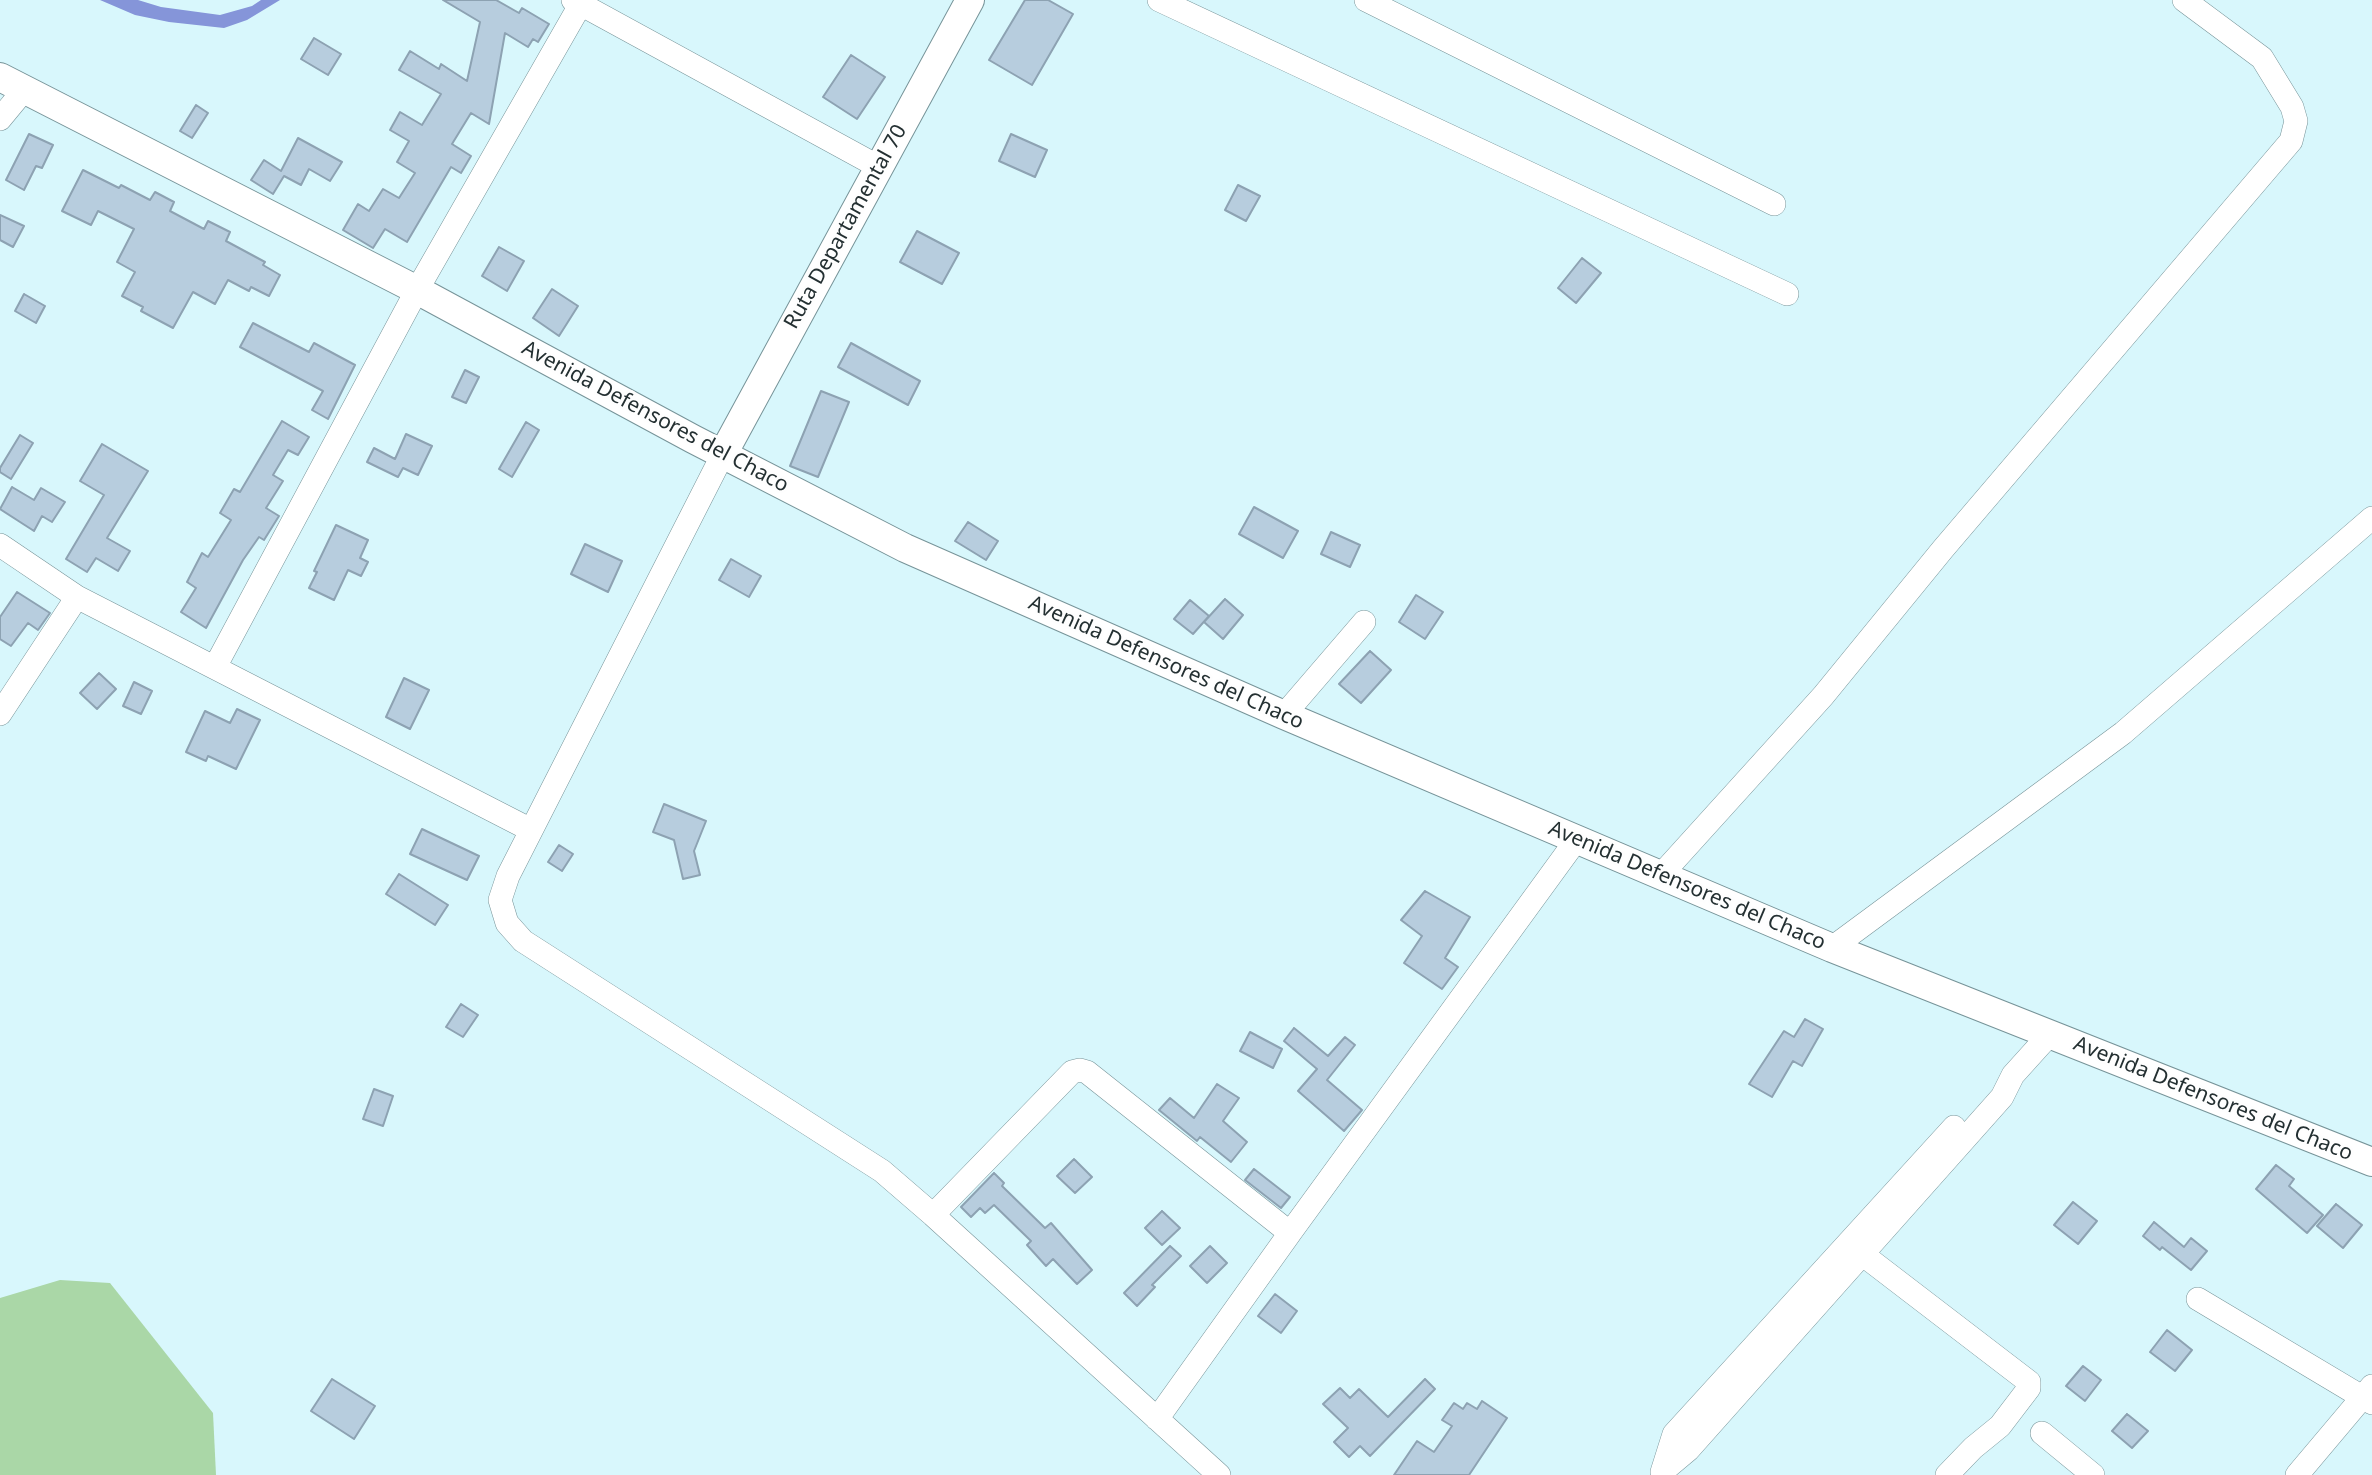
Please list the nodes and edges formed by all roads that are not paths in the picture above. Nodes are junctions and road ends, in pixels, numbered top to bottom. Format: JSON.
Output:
{"nodes":[{"id":1,"x":970,"y":0,"type":"edge"},
{"id":2,"x":1159,"y":0,"type":"edge"},
{"id":3,"x":1366,"y":0,"type":"edge"},
{"id":4,"x":2184,"y":0,"type":"edge"},
{"id":5,"x":579,"y":1,"type":"edge"},
{"id":6,"x":12,"y":83,"type":"edge"},
{"id":7,"x":0,"y":119,"type":"edge"},
{"id":8,"x":878,"y":167,"type":"junction"},
{"id":9,"x":1774,"y":204,"type":"dead end"},
{"id":10,"x":417,"y":290,"type":"junction"},
{"id":11,"x":1787,"y":294,"type":"dead end"},
{"id":12,"x":723,"y":454,"type":"junction"},
{"id":13,"x":2372,"y":518,"type":"edge"},
{"id":14,"x":0,"y":545,"type":"edge"},
{"id":15,"x":77,"y":597,"type":"junction"},
{"id":16,"x":1364,"y":622,"type":"dead end"},
{"id":17,"x":215,"y":667,"type":"junction"},
{"id":18,"x":0,"y":714,"type":"edge"},
{"id":19,"x":1284,"y":715,"type":"junction"},
{"id":20,"x":531,"y":830,"type":"junction"},
{"id":21,"x":1577,"y":839,"type":"junction"},
{"id":22,"x":1661,"y":875,"type":"junction"},
{"id":23,"x":1832,"y":948,"type":"junction"},
{"id":24,"x":2049,"y":1034,"type":"junction"},
{"id":25,"x":2013,"y":1075,"type":"junction"},
{"id":26,"x":2372,"y":1161,"type":"edge"},
{"id":27,"x":933,"y":1214,"type":"junction"},
{"id":28,"x":1290,"y":1233,"type":"junction"},
{"id":29,"x":1862,"y":1254,"type":"junction"},
{"id":30,"x":2198,"y":1299,"type":"dead end"},
{"id":31,"x":2369,"y":1395,"type":"edge"},
{"id":32,"x":1157,"y":1419,"type":"junction"},
{"id":33,"x":2042,"y":1433,"type":"dead end"},
{"id":34,"x":1662,"y":1473,"type":"edge"},
{"id":35,"x":1219,"y":1475,"type":"edge"},
{"id":36,"x":1947,"y":1475,"type":"edge"},
{"id":37,"x":2093,"y":1475,"type":"edge"},
{"id":38,"x":2297,"y":1475,"type":"edge"}],
"edges":[{"from":1,"to":8,"type":"main road","name":"Ruta Departamental 70"},
{"from":2,"to":11,"type":"street"},
{"from":3,"to":9,"type":"street"},
{"from":4,"to":22,"type":"street"},
{"from":5,"to":8,"type":"street"},
{"from":5,"to":10,"type":"street"},
{"from":6,"to":7,"type":"street"},
{"from":6,"to":10,"type":"main road","name":"Avenida Defensores del Chaco"},
{"from":8,"to":12,"type":"main road","name":"Ruta Departamental 70"},
{"from":10,"to":12,"type":"main road","name":"Avenida Defensores del Chaco"},
{"from":10,"to":17,"type":"street"},
{"from":12,"to":19,"type":"main road","name":"Avenida Defensores del Chaco"},
{"from":12,"to":20,"type":"street"},
{"from":13,"to":23,"type":"street"},
{"from":14,"to":15,"type":"street"},
{"from":15,"to":17,"type":"street"},
{"from":15,"to":18,"type":"street"},
{"from":16,"to":19,"type":"street"},
{"from":17,"to":20,"type":"street"},
{"from":19,"to":21,"type":"main road","name":"Avenida Defensores del Chaco"},
{"from":20,"to":27,"type":"street"},
{"from":21,"to":22,"type":"main road","name":"Avenida Defensores del Chaco"},
{"from":21,"to":28,"type":"street"},
{"from":22,"to":23,"type":"main road","name":"Avenida Defensores del Chaco"},
{"from":23,"to":24,"type":"main road","name":"Avenida Defensores del Chaco"},
{"from":24,"to":25,"type":"street"},
{"from":24,"to":26,"type":"main road","name":"Avenida Defensores del Chaco"},
{"from":25,"to":29,"type":"street"},
{"from":25,"to":34,"type":"street"},
{"from":27,"to":28,"type":"street"},
{"from":27,"to":32,"type":"street"},
{"from":28,"to":32,"type":"street"},
{"from":29,"to":34,"type":"street"},
{"from":29,"to":36,"type":"street"},
{"from":30,"to":31,"type":"street"},
{"from":31,"to":38,"type":"street"},
{"from":32,"to":35,"type":"street"},
{"from":33,"to":37,"type":"street"}]}
